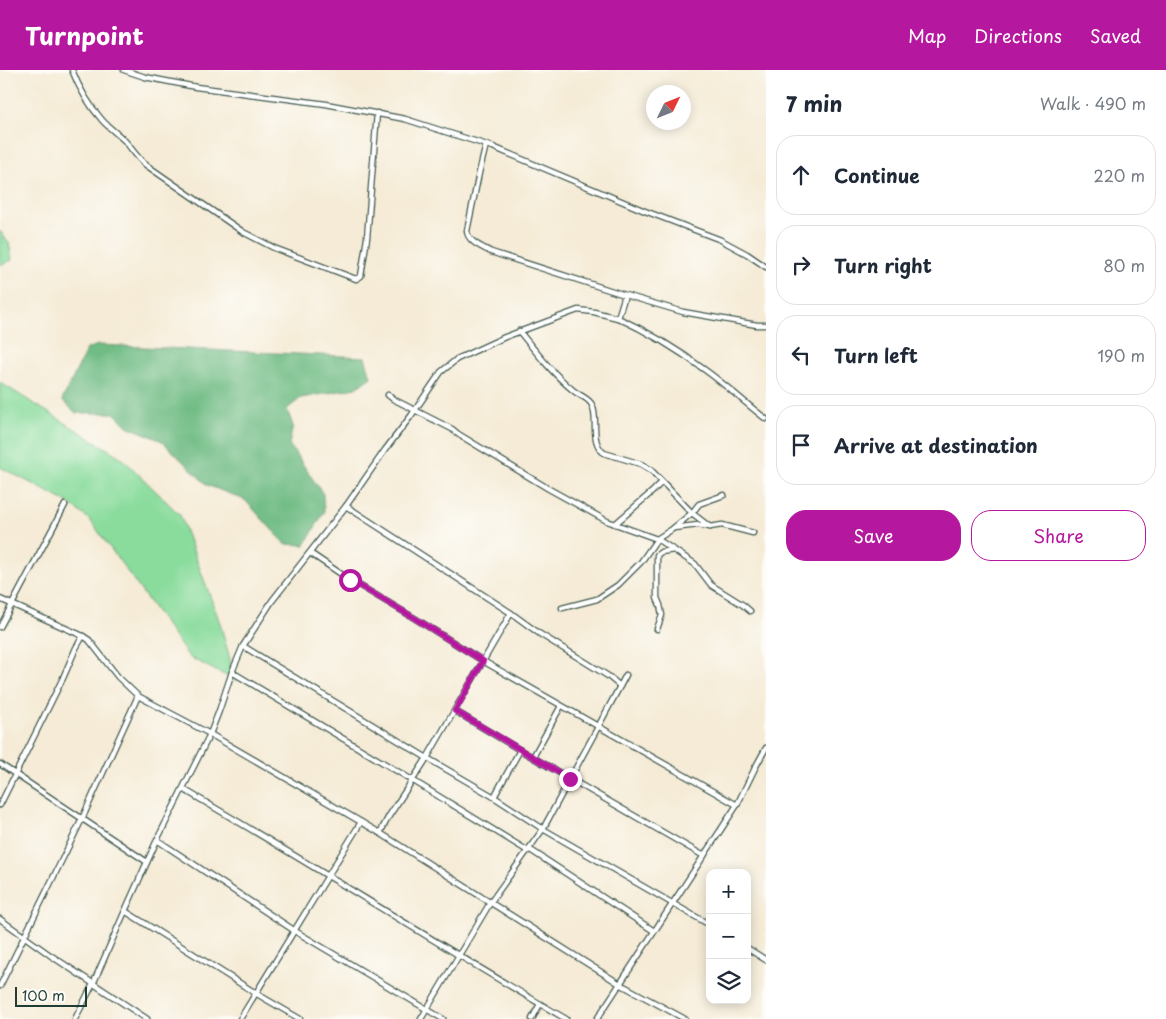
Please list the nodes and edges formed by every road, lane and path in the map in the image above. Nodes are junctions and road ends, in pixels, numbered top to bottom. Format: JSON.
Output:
{"nodes":[{"id":1,"x":72,"y":70,"type":"edge"},
{"id":2,"x":124,"y":70,"type":"edge"},
{"id":3,"x":377,"y":113,"type":"junction"},
{"id":4,"x":486,"y":145,"type":"junction"},
{"id":5,"x":766,"y":267,"type":"edge"},
{"id":6,"x":625,"y":295,"type":"junction"},
{"id":7,"x":618,"y":318,"type":"junction"},
{"id":8,"x":766,"y":324,"type":"edge"},
{"id":9,"x":519,"y":331,"type":"junction"},
{"id":10,"x":388,"y":395,"type":"dead end"},
{"id":11,"x":415,"y":411,"type":"junction"},
{"id":12,"x":766,"y":419,"type":"edge"},
{"id":13,"x":662,"y":482,"type":"junction"},
{"id":14,"x":724,"y":495,"type":"dead end"},
{"id":15,"x":65,"y":505,"type":"dead end"},
{"id":16,"x":346,"y":506,"type":"junction"},
{"id":17,"x":692,"y":513,"type":"junction"},
{"id":18,"x":615,"y":524,"type":"junction"},
{"id":19,"x":710,"y":527,"type":"junction"},
{"id":20,"x":674,"y":528,"type":"junction"},
{"id":21,"x":753,"y":533,"type":"dead end"},
{"id":22,"x":657,"y":539,"type":"junction"},
{"id":23,"x":674,"y":550,"type":"junction"},
{"id":24,"x":310,"y":553,"type":"junction"},
{"id":25,"x":0,"y":599,"type":"edge"},
{"id":26,"x":11,"y":604,"type":"junction"},
{"id":27,"x":562,"y":608,"type":"dead end"},
{"id":28,"x":750,"y":611,"type":"dead end"},
{"id":29,"x":511,"y":613,"type":"junction"},
{"id":30,"x":0,"y":627,"type":"edge"},
{"id":31,"x":657,"y":629,"type":"dead end"},
{"id":32,"x":83,"y":636,"type":"junction"},
{"id":33,"x":243,"y":646,"type":"junction"},
{"id":34,"x":483,"y":661,"type":"junction"},
{"id":35,"x":232,"y":672,"type":"junction"},
{"id":36,"x":626,"y":675,"type":"dead end"},
{"id":37,"x":620,"y":686,"type":"junction"},
{"id":38,"x":138,"y":696,"type":"junction"},
{"id":39,"x":561,"y":706,"type":"junction"},
{"id":40,"x":455,"y":711,"type":"junction"},
{"id":41,"x":599,"y":727,"type":"junction"},
{"id":42,"x":210,"y":734,"type":"junction"},
{"id":43,"x":766,"y":748,"type":"edge"},
{"id":44,"x":520,"y":750,"type":"junction"},
{"id":45,"x":427,"y":758,"type":"junction"},
{"id":46,"x":533,"y":758,"type":"junction"},
{"id":47,"x":0,"y":764,"type":"edge"},
{"id":48,"x":15,"y":774,"type":"junction"},
{"id":49,"x":570,"y":779,"type":"junction"},
{"id":50,"x":412,"y":780,"type":"junction"},
{"id":51,"x":183,"y":789,"type":"junction"},
{"id":52,"x":494,"y":797,"type":"junction"},
{"id":53,"x":0,"y":805,"type":"edge"},
{"id":54,"x":737,"y":805,"type":"junction"},
{"id":55,"x":82,"y":819,"type":"junction"},
{"id":56,"x":361,"y":822,"type":"junction"},
{"id":57,"x":543,"y":829,"type":"junction"},
{"id":58,"x":380,"y":833,"type":"junction"},
{"id":59,"x":157,"y":840,"type":"junction"},
{"id":60,"x":529,"y":850,"type":"junction"},
{"id":61,"x":704,"y":856,"type":"junction"},
{"id":62,"x":147,"y":862,"type":"junction"},
{"id":63,"x":327,"y":876,"type":"junction"},
{"id":64,"x":490,"y":903,"type":"junction"},
{"id":65,"x":672,"y":904,"type":"junction"},
{"id":66,"x":125,"y":911,"type":"junction"},
{"id":67,"x":0,"y":919,"type":"edge"},
{"id":68,"x":706,"y":923,"type":"edge"},
{"id":69,"x":295,"y":930,"type":"junction"},
{"id":70,"x":654,"y":931,"type":"junction"},
{"id":71,"x":25,"y":937,"type":"junction"},
{"id":72,"x":751,"y":951,"type":"edge"},
{"id":73,"x":458,"y":956,"type":"junction"},
{"id":74,"x":766,"y":960,"type":"edge"},
{"id":75,"x":93,"y":984,"type":"junction"},
{"id":76,"x":620,"y":984,"type":"junction"},
{"id":77,"x":0,"y":986,"type":"edge"},
{"id":78,"x":257,"y":994,"type":"junction"},
{"id":79,"x":540,"y":1004,"type":"junction"},
{"id":80,"x":427,"y":1009,"type":"junction"},
{"id":81,"x":75,"y":1019,"type":"edge"},
{"id":82,"x":147,"y":1019,"type":"edge"},
{"id":83,"x":240,"y":1019,"type":"edge"},
{"id":84,"x":300,"y":1019,"type":"edge"},
{"id":85,"x":421,"y":1019,"type":"edge"},
{"id":86,"x":443,"y":1019,"type":"edge"},
{"id":87,"x":532,"y":1019,"type":"edge"},
{"id":88,"x":566,"y":1019,"type":"edge"},
{"id":89,"x":597,"y":1019,"type":"edge"},
{"id":90,"x":685,"y":1019,"type":"edge"}],
"edges":[{"from":1,"to":3,"type":"street"},
{"from":2,"to":3,"type":"street"},
{"from":3,"to":4,"type":"street"},
{"from":4,"to":5,"type":"street"},
{"from":4,"to":6,"type":"street"},
{"from":6,"to":7,"type":"street"},
{"from":6,"to":8,"type":"street"},
{"from":7,"to":9,"type":"street"},
{"from":7,"to":12,"type":"street"},
{"from":9,"to":11,"type":"street"},
{"from":9,"to":13,"type":"street"},
{"from":10,"to":11,"type":"street"},
{"from":11,"to":16,"type":"street"},
{"from":11,"to":18,"type":"street"},
{"from":13,"to":17,"type":"street"},
{"from":13,"to":18,"type":"street"},
{"from":14,"to":17,"type":"street"},
{"from":15,"to":26,"type":"street"},
{"from":16,"to":24,"type":"street"},
{"from":16,"to":29,"type":"street"},
{"from":17,"to":19,"type":"street"},
{"from":17,"to":20,"type":"street"},
{"from":18,"to":22,"type":"street"},
{"from":19,"to":20,"type":"street"},
{"from":19,"to":21,"type":"street"},
{"from":20,"to":22,"type":"street"},
{"from":22,"to":23,"type":"street"},
{"from":22,"to":27,"type":"street"},
{"from":23,"to":28,"type":"street"},
{"from":23,"to":31,"type":"street"},
{"from":24,"to":33,"type":"street"},
{"from":24,"to":34,"type":"street"},
{"from":25,"to":26,"type":"street"},
{"from":26,"to":30,"type":"street"},
{"from":26,"to":32,"type":"street"},
{"from":29,"to":34,"type":"street"},
{"from":29,"to":37,"type":"street"},
{"from":32,"to":38,"type":"street"},
{"from":32,"to":48,"type":"street"},
{"from":33,"to":35,"type":"street"},
{"from":33,"to":45,"type":"street"},
{"from":34,"to":39,"type":"street"},
{"from":34,"to":40,"type":"street"},
{"from":35,"to":42,"type":"street"},
{"from":35,"to":50,"type":"street"},
{"from":36,"to":37,"type":"street"},
{"from":37,"to":41,"type":"street"},
{"from":38,"to":42,"type":"street"},
{"from":38,"to":55,"type":"street"},
{"from":39,"to":41,"type":"street"},
{"from":39,"to":46,"type":"street"},
{"from":40,"to":44,"type":"street"},
{"from":40,"to":45,"type":"street"},
{"from":41,"to":49,"type":"street"},
{"from":41,"to":54,"type":"street"},
{"from":42,"to":51,"type":"street"},
{"from":42,"to":56,"type":"street"},
{"from":43,"to":54,"type":"street"},
{"from":44,"to":46,"type":"street"},
{"from":44,"to":52,"type":"street"},
{"from":45,"to":50,"type":"street"},
{"from":45,"to":52,"type":"street"},
{"from":46,"to":49,"type":"street"},
{"from":47,"to":48,"type":"street"},
{"from":48,"to":53,"type":"street"},
{"from":48,"to":55,"type":"street"},
{"from":49,"to":57,"type":"street"},
{"from":49,"to":61,"type":"street"},
{"from":50,"to":58,"type":"street"},
{"from":50,"to":60,"type":"street"},
{"from":51,"to":59,"type":"street"},
{"from":51,"to":63,"type":"street"},
{"from":52,"to":57,"type":"street"},
{"from":54,"to":61,"type":"street"},
{"from":55,"to":62,"type":"street"},
{"from":55,"to":71,"type":"street"},
{"from":56,"to":58,"type":"street"},
{"from":56,"to":63,"type":"street"},
{"from":57,"to":60,"type":"street"},
{"from":57,"to":65,"type":"street"},
{"from":58,"to":64,"type":"street"},
{"from":59,"to":62,"type":"street"},
{"from":59,"to":69,"type":"street"},
{"from":60,"to":64,"type":"street"},
{"from":60,"to":70,"type":"street"},
{"from":61,"to":65,"type":"street"},
{"from":62,"to":66,"type":"street"},
{"from":63,"to":69,"type":"street"},
{"from":63,"to":73,"type":"street"},
{"from":64,"to":73,"type":"street"},
{"from":64,"to":76,"type":"street"},
{"from":65,"to":68,"type":"street"},
{"from":65,"to":70,"type":"street"},
{"from":66,"to":75,"type":"street"},
{"from":66,"to":78,"type":"street"},
{"from":67,"to":71,"type":"street"},
{"from":69,"to":78,"type":"street"},
{"from":69,"to":80,"type":"street"},
{"from":70,"to":76,"type":"street"},
{"from":71,"to":75,"type":"street"},
{"from":71,"to":77,"type":"street"},
{"from":72,"to":74,"type":"street"},
{"from":73,"to":79,"type":"street"},
{"from":73,"to":80,"type":"street"},
{"from":75,"to":81,"type":"street"},
{"from":75,"to":82,"type":"street"},
{"from":76,"to":89,"type":"street"},
{"from":76,"to":90,"type":"street"},
{"from":78,"to":83,"type":"street"},
{"from":78,"to":84,"type":"street"},
{"from":79,"to":87,"type":"street"},
{"from":79,"to":88,"type":"street"},
{"from":80,"to":85,"type":"street"},
{"from":80,"to":86,"type":"street"}]}
